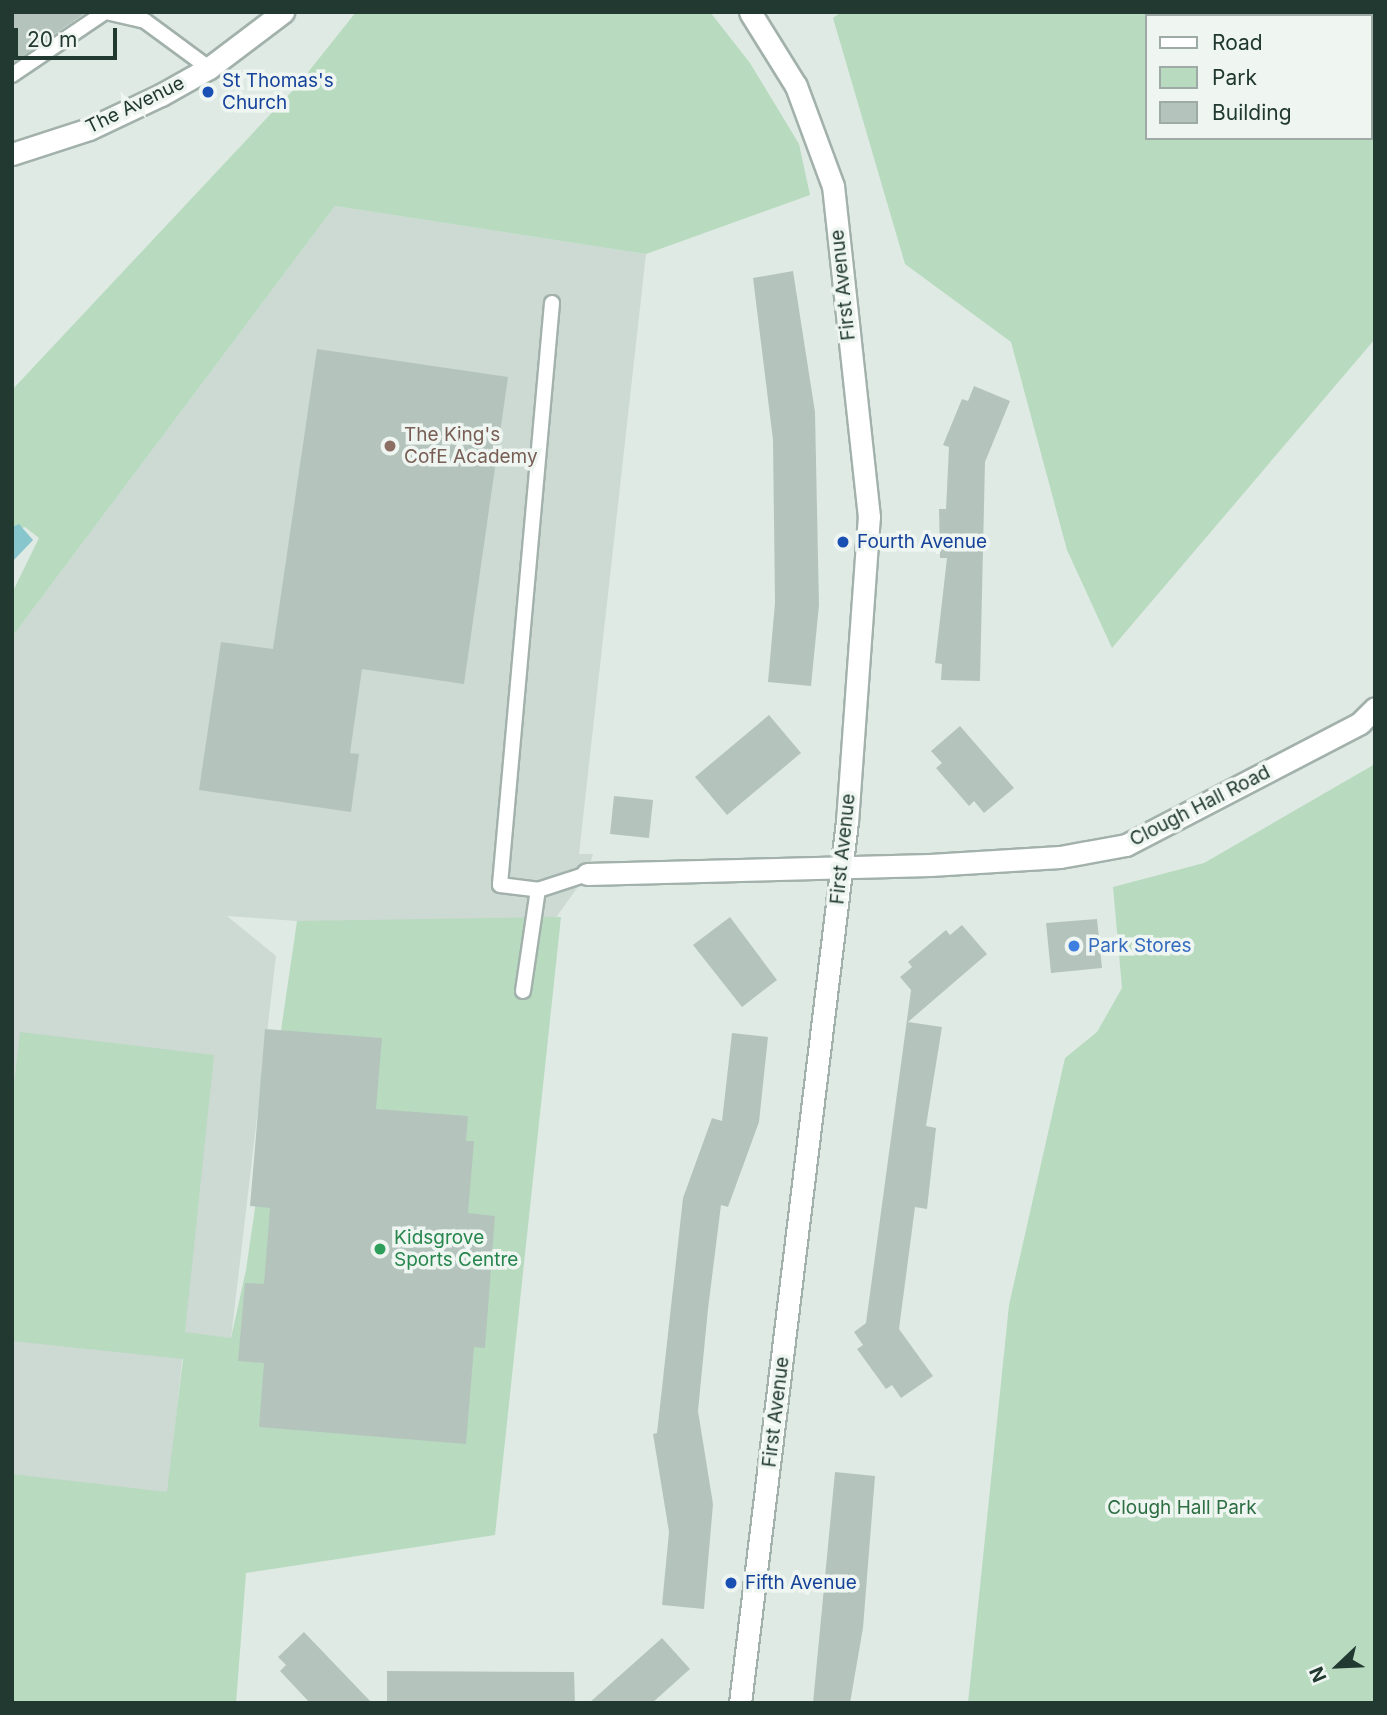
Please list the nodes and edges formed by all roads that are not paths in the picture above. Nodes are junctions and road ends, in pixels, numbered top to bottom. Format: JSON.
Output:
{"nodes":[{"id":1,"x":106,"y":12,"type":"edge"},
{"id":2,"x":283,"y":12,"type":"edge"},
{"id":3,"x":750,"y":12,"type":"edge"},
{"id":4,"x":209,"y":68,"type":"junction"},
{"id":5,"x":12,"y":75,"type":"edge"},
{"id":6,"x":12,"y":154,"type":"edge"},
{"id":7,"x":552,"y":303,"type":"dead end"},
{"id":8,"x":1370,"y":718,"type":"edge"},
{"id":9,"x":842,"y":868,"type":"junction"},
{"id":10,"x":587,"y":874,"type":"joint"},
{"id":11,"x":538,"y":890,"type":"junction"},
{"id":12,"x":523,"y":991,"type":"dead end"},
{"id":13,"x":740,"y":1703,"type":"edge"}],
"edges":[{"from":1,"to":4,"type":"lane"},
{"from":1,"to":5,"type":"lane"},
{"from":2,"to":4,"type":"main road","name":"The Avenue"},
{"from":3,"to":9,"type":"main road","name":"First Avenue"},
{"from":4,"to":6,"type":"main road","name":"The Avenue"},
{"from":7,"to":11,"type":"lane"},
{"from":8,"to":9,"type":"main road","name":"Clough Hall Road"},
{"from":9,"to":10,"type":"main road"},
{"from":9,"to":13,"type":"main road","name":"First Avenue"},
{"from":10,"to":11,"type":"lane"},
{"from":11,"to":12,"type":"lane"}]}
